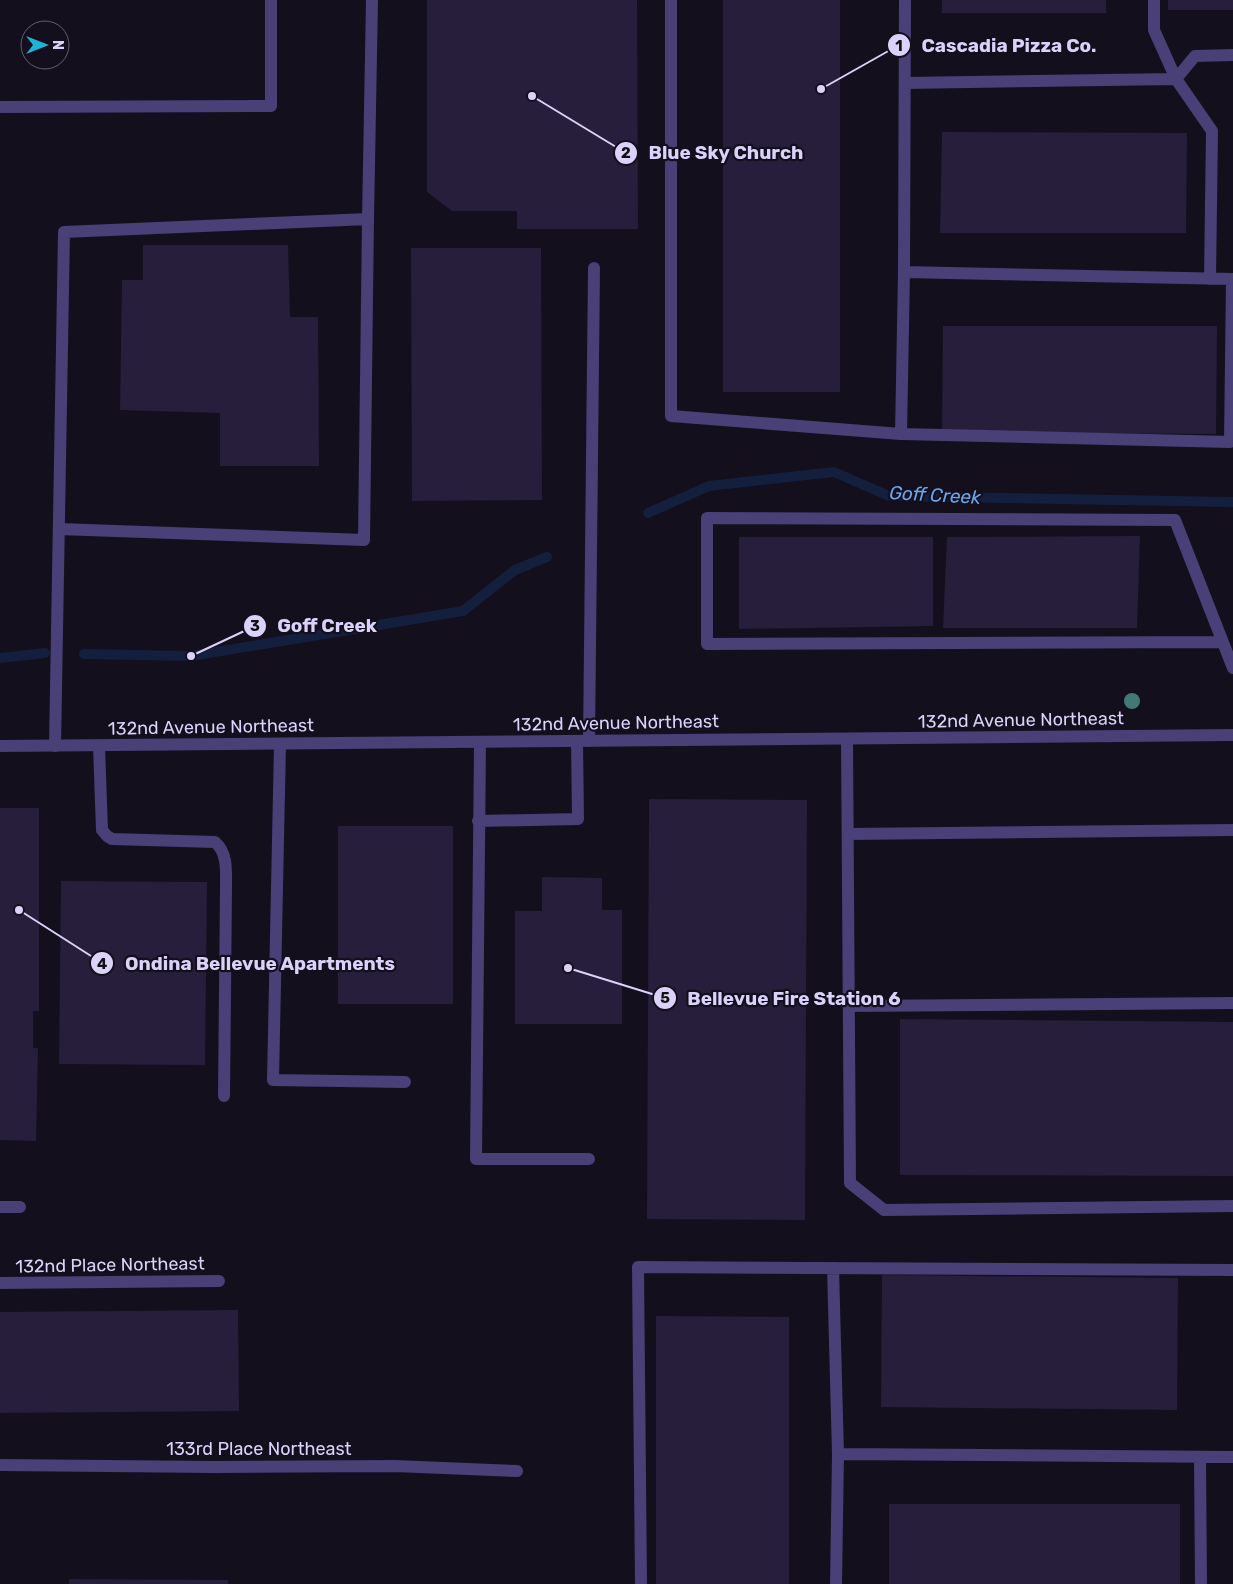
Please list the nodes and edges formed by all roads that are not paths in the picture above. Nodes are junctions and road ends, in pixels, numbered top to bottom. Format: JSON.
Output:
{"nodes":[{"id":1,"x":271,"y":0,"type":"edge"},
{"id":2,"x":372,"y":0,"type":"edge"},
{"id":3,"x":671,"y":0,"type":"edge"},
{"id":4,"x":905,"y":0,"type":"edge"},
{"id":5,"x":1154,"y":0,"type":"edge"},
{"id":6,"x":1233,"y":55,"type":"edge"},
{"id":7,"x":1176,"y":79,"type":"junction"},
{"id":8,"x":905,"y":83,"type":"junction"},
{"id":9,"x":0,"y":106,"type":"edge"},
{"id":10,"x":368,"y":219,"type":"junction"},
{"id":11,"x":594,"y":268,"type":"dead end"},
{"id":12,"x":904,"y":272,"type":"junction"},
{"id":13,"x":1210,"y":279,"type":"junction"},
{"id":14,"x":1232,"y":279,"type":"edge"},
{"id":15,"x":901,"y":434,"type":"junction"},
{"id":16,"x":60,"y":529,"type":"junction"},
{"id":17,"x":1223,"y":642,"type":"junction"},
{"id":18,"x":1233,"y":668,"type":"edge"},
{"id":19,"x":1233,"y":735,"type":"edge"},
{"id":20,"x":847,"y":739,"type":"junction"},
{"id":21,"x":583,"y":741,"type":"junction"},
{"id":22,"x":480,"y":742,"type":"junction"},
{"id":23,"x":280,"y":744,"type":"junction"},
{"id":24,"x":0,"y":746,"type":"edge"},
{"id":25,"x":55,"y":746,"type":"junction"},
{"id":26,"x":99,"y":746,"type":"junction"},
{"id":27,"x":478,"y":821,"type":"junction"},
{"id":28,"x":1233,"y":830,"type":"edge"},
{"id":29,"x":848,"y":834,"type":"junction"},
{"id":30,"x":1233,"y":1003,"type":"edge"},
{"id":31,"x":849,"y":1006,"type":"junction"},
{"id":32,"x":406,"y":1082,"type":"dead end"},
{"id":33,"x":224,"y":1096,"type":"dead end"},
{"id":34,"x":589,"y":1159,"type":"dead end"},
{"id":35,"x":1233,"y":1206,"type":"edge"},
{"id":36,"x":0,"y":1207,"type":"edge"},
{"id":37,"x":20,"y":1207,"type":"dead end"},
{"id":38,"x":833,"y":1268,"type":"junction"},
{"id":39,"x":1233,"y":1270,"type":"edge"},
{"id":40,"x":219,"y":1281,"type":"dead end"},
{"id":41,"x":0,"y":1283,"type":"edge"},
{"id":42,"x":838,"y":1454,"type":"junction"},
{"id":43,"x":1200,"y":1457,"type":"junction"},
{"id":44,"x":1233,"y":1457,"type":"edge"},
{"id":45,"x":0,"y":1465,"type":"edge"},
{"id":46,"x":517,"y":1471,"type":"dead end"},
{"id":47,"x":641,"y":1584,"type":"edge"},
{"id":48,"x":836,"y":1584,"type":"edge"},
{"id":49,"x":1200,"y":1584,"type":"edge"}],
"edges":[{"from":1,"to":9,"type":"street"},
{"from":2,"to":10,"type":"street"},
{"from":3,"to":15,"type":"street"},
{"from":4,"to":8,"type":"street"},
{"from":5,"to":7,"type":"street"},
{"from":6,"to":7,"type":"street"},
{"from":7,"to":8,"type":"street"},
{"from":7,"to":13,"type":"street"},
{"from":8,"to":12,"type":"street"},
{"from":10,"to":16,"type":"street"},
{"from":10,"to":16,"type":"street"},
{"from":11,"to":21,"type":"street"},
{"from":12,"to":13,"type":"street"},
{"from":12,"to":15,"type":"street"},
{"from":13,"to":14,"type":"street"},
{"from":14,"to":15,"type":"street"},
{"from":16,"to":25,"type":"street"},
{"from":17,"to":17,"type":"street"},
{"from":17,"to":18,"type":"street"},
{"from":19,"to":20,"type":"street","name":"132nd Avenue Northeast"},
{"from":20,"to":21,"type":"street","name":"132nd Avenue Northeast"},
{"from":20,"to":29,"type":"street"},
{"from":21,"to":22,"type":"street","name":"132nd Avenue Northeast"},
{"from":21,"to":27,"type":"street"},
{"from":22,"to":23,"type":"street","name":"132nd Avenue Northeast"},
{"from":22,"to":27,"type":"street"},
{"from":23,"to":26,"type":"street","name":"132nd Avenue Northeast"},
{"from":23,"to":32,"type":"street"},
{"from":24,"to":25,"type":"street","name":"132nd Avenue Northeast"},
{"from":25,"to":26,"type":"street","name":"132nd Avenue Northeast"},
{"from":26,"to":33,"type":"street"},
{"from":27,"to":34,"type":"street"},
{"from":28,"to":29,"type":"street"},
{"from":29,"to":31,"type":"street"},
{"from":30,"to":31,"type":"street"},
{"from":31,"to":35,"type":"street"},
{"from":36,"to":37,"type":"street"},
{"from":38,"to":39,"type":"street"},
{"from":38,"to":42,"type":"street"},
{"from":38,"to":47,"type":"street"},
{"from":40,"to":41,"type":"street","name":"132nd Place Northeast"},
{"from":42,"to":43,"type":"street"},
{"from":42,"to":48,"type":"street"},
{"from":43,"to":44,"type":"street"},
{"from":43,"to":49,"type":"street"},
{"from":45,"to":46,"type":"street","name":"133rd Place Northeast"}]}
